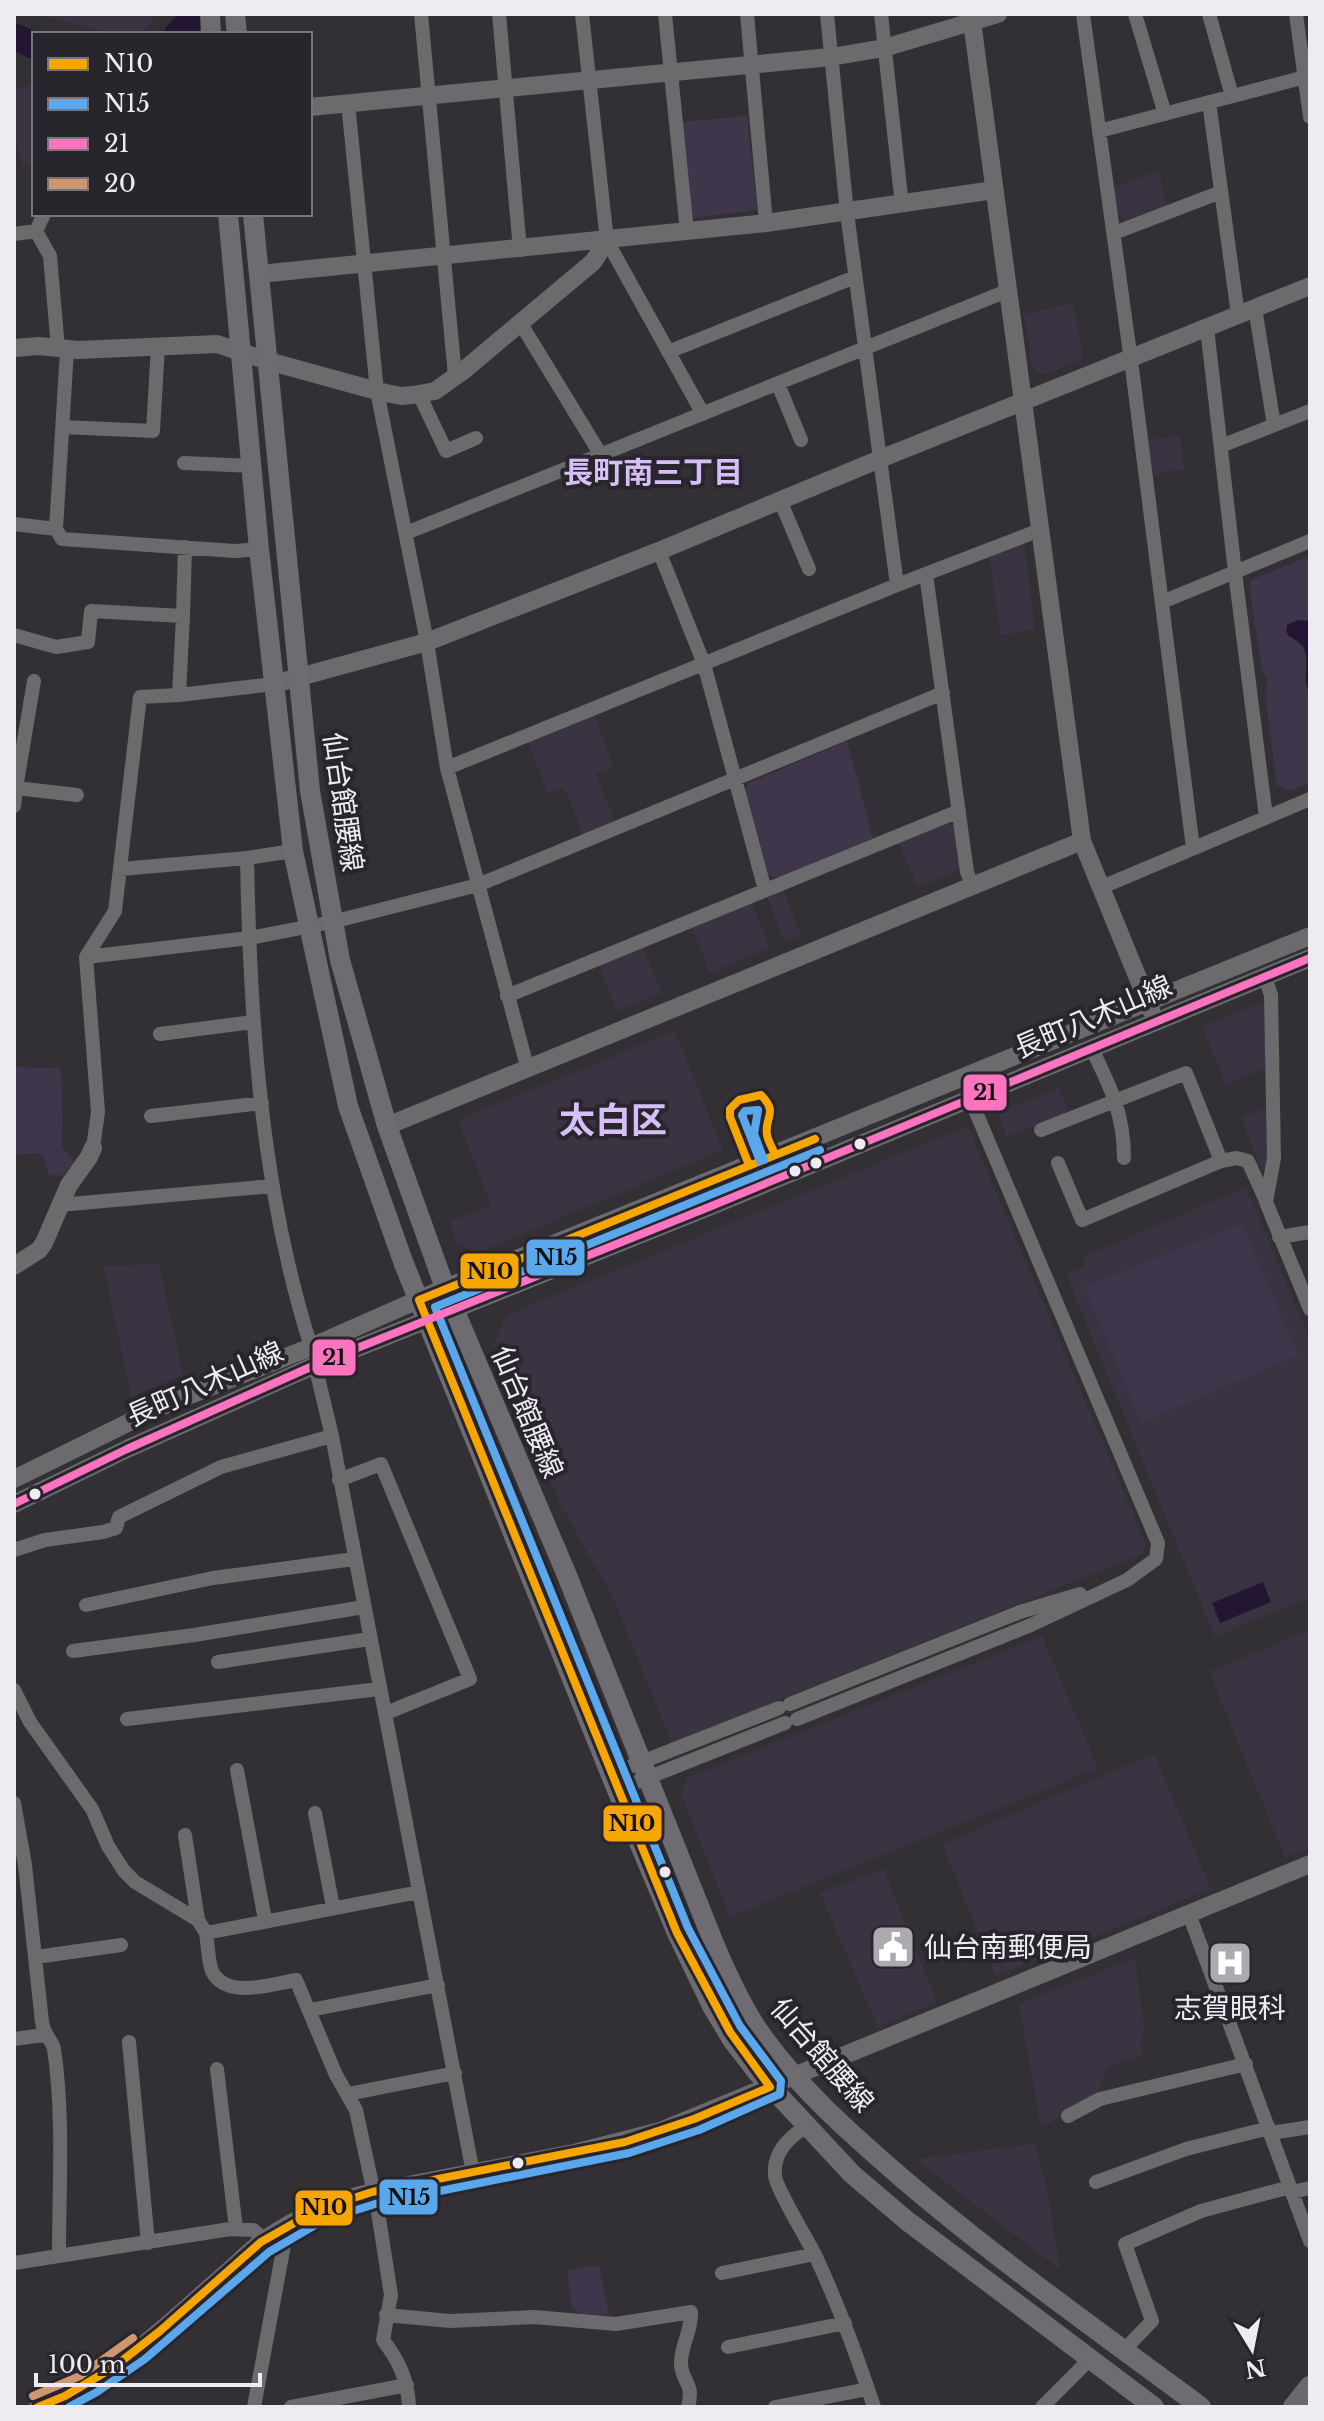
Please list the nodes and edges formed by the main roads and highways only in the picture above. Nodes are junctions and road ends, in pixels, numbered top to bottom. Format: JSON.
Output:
{"nodes":[{"id":1,"x":228,"y":216,"type":"edge"},
{"id":2,"x":253,"y":216,"type":"edge"},
{"id":3,"x":1310,"y":2387,"type":"edge"},
{"id":4,"x":1154,"y":2407,"type":"edge"},
{"id":5,"x":1201,"y":2407,"type":"edge"},
{"id":6,"x":1294,"y":2407,"type":"edge"}],
"edges":[{"from":1,"to":4,"type":"main road","name":"仙台館腰線"},
{"from":2,"to":5,"type":"main road","name":"仙台館腰線"},
{"from":3,"to":6,"type":"highway"}]}
